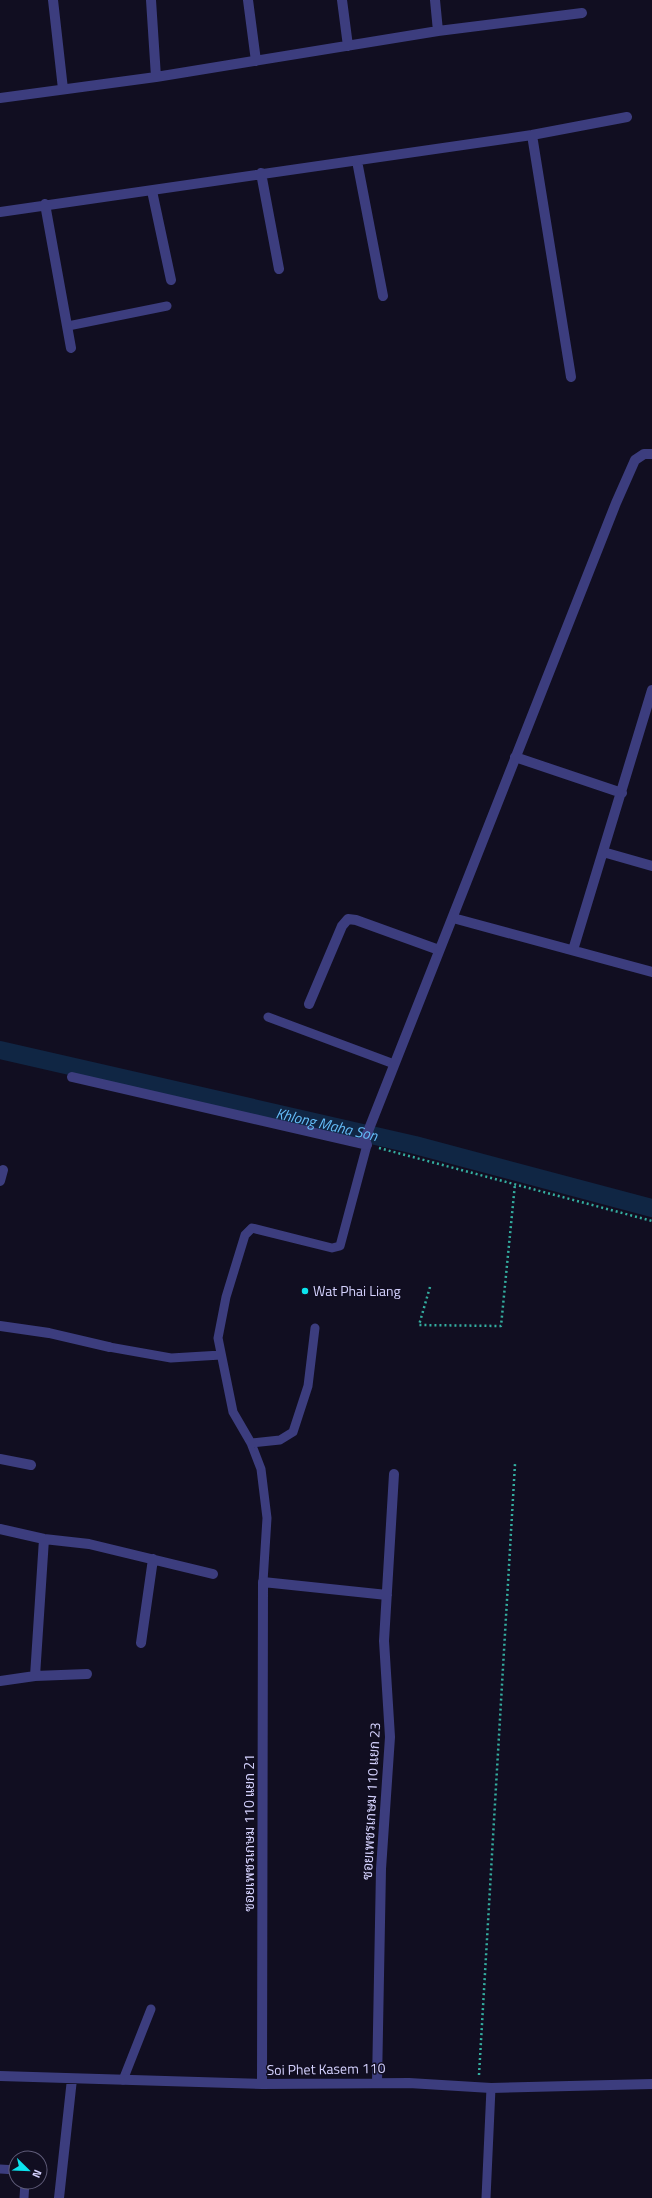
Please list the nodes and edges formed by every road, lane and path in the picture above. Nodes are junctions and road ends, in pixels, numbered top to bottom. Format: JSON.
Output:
{"nodes":[{"id":1,"x":53,"y":0,"type":"edge"},
{"id":2,"x":151,"y":0,"type":"edge"},
{"id":3,"x":248,"y":0,"type":"edge"},
{"id":4,"x":342,"y":0,"type":"edge"},
{"id":5,"x":435,"y":0,"type":"edge"},
{"id":6,"x":582,"y":14,"type":"dead end"},
{"id":7,"x":438,"y":31,"type":"junction"},
{"id":8,"x":348,"y":46,"type":"junction"},
{"id":9,"x":256,"y":61,"type":"junction"},
{"id":10,"x":156,"y":77,"type":"junction"},
{"id":11,"x":63,"y":89,"type":"junction"},
{"id":12,"x":0,"y":98,"type":"edge"},
{"id":13,"x":627,"y":117,"type":"dead end"},
{"id":14,"x":532,"y":135,"type":"junction"},
{"id":15,"x":357,"y":161,"type":"junction"},
{"id":16,"x":261,"y":173,"type":"junction"},
{"id":17,"x":152,"y":191,"type":"junction"},
{"id":18,"x":45,"y":204,"type":"junction"},
{"id":19,"x":0,"y":212,"type":"edge"},
{"id":20,"x":279,"y":269,"type":"dead end"},
{"id":21,"x":170,"y":280,"type":"dead end"},
{"id":22,"x":383,"y":296,"type":"dead end"},
{"id":23,"x":167,"y":306,"type":"dead end"},
{"id":24,"x":68,"y":326,"type":"junction"},
{"id":25,"x":71,"y":348,"type":"dead end"},
{"id":26,"x":571,"y":377,"type":"dead end"},
{"id":27,"x":652,"y":454,"type":"edge"},
{"id":28,"x":651,"y":694,"type":"edge"},
{"id":29,"x":515,"y":757,"type":"junction"},
{"id":30,"x":622,"y":793,"type":"junction"},
{"id":31,"x":603,"y":852,"type":"junction"},
{"id":32,"x":652,"y":866,"type":"edge"},
{"id":33,"x":453,"y":918,"type":"junction"},
{"id":34,"x":439,"y":950,"type":"junction"},
{"id":35,"x":573,"y":950,"type":"junction"},
{"id":36,"x":652,"y":972,"type":"edge"},
{"id":37,"x":309,"y":1004,"type":"dead end"},
{"id":38,"x":268,"y":1017,"type":"dead end"},
{"id":39,"x":394,"y":1064,"type":"junction"},
{"id":40,"x":72,"y":1077,"type":"dead end"},
{"id":41,"x":366,"y":1142,"type":"junction"},
{"id":42,"x":3,"y":1170,"type":"dead end"},
{"id":43,"x":0,"y":1181,"type":"edge"},
{"id":44,"x":515,"y":1184,"type":"junction"},
{"id":45,"x":652,"y":1221,"type":"edge"},
{"id":46,"x":430,"y":1287,"type":"dead end"},
{"id":47,"x":0,"y":1326,"type":"edge"},
{"id":48,"x":315,"y":1328,"type":"dead end"},
{"id":49,"x":109,"y":1347,"type":"joint"},
{"id":50,"x":221,"y":1355,"type":"junction"},
{"id":51,"x":251,"y":1443,"type":"junction"},
{"id":52,"x":0,"y":1459,"type":"edge"},
{"id":53,"x":515,"y":1464,"type":"dead end"},
{"id":54,"x":31,"y":1465,"type":"dead end"},
{"id":55,"x":394,"y":1474,"type":"dead end"},
{"id":56,"x":0,"y":1529,"type":"edge"},
{"id":57,"x":44,"y":1539,"type":"junction"},
{"id":58,"x":153,"y":1559,"type":"junction"},
{"id":59,"x":213,"y":1574,"type":"dead end"},
{"id":60,"x":263,"y":1582,"type":"junction"},
{"id":61,"x":387,"y":1595,"type":"junction"},
{"id":62,"x":141,"y":1643,"type":"dead end"},
{"id":63,"x":87,"y":1674,"type":"dead end"},
{"id":64,"x":35,"y":1676,"type":"junction"},
{"id":65,"x":0,"y":1681,"type":"edge"},
{"id":66,"x":151,"y":2009,"type":"dead end"},
{"id":67,"x":0,"y":2076,"type":"edge"},
{"id":68,"x":72,"y":2079,"type":"junction"},
{"id":69,"x":123,"y":2080,"type":"junction"},
{"id":70,"x":377,"y":2083,"type":"junction"},
{"id":71,"x":262,"y":2084,"type":"junction"},
{"id":72,"x":652,"y":2084,"type":"edge"},
{"id":73,"x":478,"y":2087,"type":"junction"},
{"id":74,"x":491,"y":2088,"type":"junction"},
{"id":75,"x":59,"y":2198,"type":"edge"},
{"id":76,"x":486,"y":2198,"type":"edge"}],
"edges":[{"from":1,"to":11,"type":"street"},
{"from":2,"to":10,"type":"street"},
{"from":3,"to":9,"type":"street"},
{"from":4,"to":8,"type":"street"},
{"from":5,"to":7,"type":"street"},
{"from":6,"to":7,"type":"street"},
{"from":7,"to":8,"type":"street"},
{"from":8,"to":9,"type":"street"},
{"from":9,"to":10,"type":"street"},
{"from":10,"to":11,"type":"street"},
{"from":11,"to":12,"type":"street"},
{"from":13,"to":14,"type":"street"},
{"from":14,"to":15,"type":"street"},
{"from":14,"to":26,"type":"street"},
{"from":15,"to":16,"type":"street"},
{"from":15,"to":22,"type":"street"},
{"from":16,"to":17,"type":"street"},
{"from":16,"to":20,"type":"street"},
{"from":17,"to":18,"type":"street"},
{"from":17,"to":21,"type":"street"},
{"from":18,"to":19,"type":"street"},
{"from":18,"to":24,"type":"street"},
{"from":23,"to":24,"type":"lane"},
{"from":24,"to":25,"type":"street"},
{"from":27,"to":29,"type":"street"},
{"from":28,"to":30,"type":"street"},
{"from":29,"to":30,"type":"street"},
{"from":29,"to":33,"type":"street"},
{"from":30,"to":31,"type":"street"},
{"from":31,"to":32,"type":"street"},
{"from":31,"to":35,"type":"street"},
{"from":33,"to":34,"type":"street"},
{"from":33,"to":35,"type":"street"},
{"from":34,"to":37,"type":"street"},
{"from":34,"to":39,"type":"street"},
{"from":35,"to":36,"type":"street"},
{"from":38,"to":39,"type":"lane"},
{"from":39,"to":41,"type":"street"},
{"from":40,"to":41,"type":"street"},
{"from":41,"to":44,"type":"path"},
{"from":41,"to":50,"type":"lane"},
{"from":42,"to":43,"type":"street"},
{"from":44,"to":45,"type":"path"},
{"from":44,"to":46,"type":"path"},
{"from":47,"to":49,"type":"street"},
{"from":48,"to":51,"type":"lane"},
{"from":49,"to":50,"type":"lane"},
{"from":50,"to":51,"type":"lane"},
{"from":51,"to":60,"type":"lane"},
{"from":52,"to":54,"type":"street"},
{"from":53,"to":73,"type":"path"},
{"from":55,"to":61,"type":"street","name":"ซอยเพชรเกษม 110 แยก 23"},
{"from":56,"to":57,"type":"street"},
{"from":57,"to":58,"type":"street"},
{"from":57,"to":64,"type":"street"},
{"from":58,"to":59,"type":"street"},
{"from":58,"to":62,"type":"street"},
{"from":60,"to":61,"type":"street"},
{"from":60,"to":71,"type":"street","name":"ซอยเพชรเกษม 110 แยก 21"},
{"from":61,"to":70,"type":"street","name":"ซอยเพชรเกษม 110 แยก 23"},
{"from":63,"to":64,"type":"street"},
{"from":64,"to":65,"type":"street"},
{"from":66,"to":69,"type":"lane"},
{"from":67,"to":68,"type":"street","name":"Soi Phet Kasem 110"},
{"from":68,"to":69,"type":"street","name":"Soi Phet Kasem 110"},
{"from":68,"to":75,"type":"street"},
{"from":69,"to":71,"type":"street","name":"Soi Phet Kasem 110"},
{"from":70,"to":71,"type":"street","name":"Soi Phet Kasem 110"},
{"from":70,"to":73,"type":"street","name":"Soi Phet Kasem 110"},
{"from":72,"to":74,"type":"street","name":"Soi Phet Kasem 110"},
{"from":73,"to":74,"type":"street","name":"Soi Phet Kasem 110"},
{"from":74,"to":76,"type":"lane"}]}
